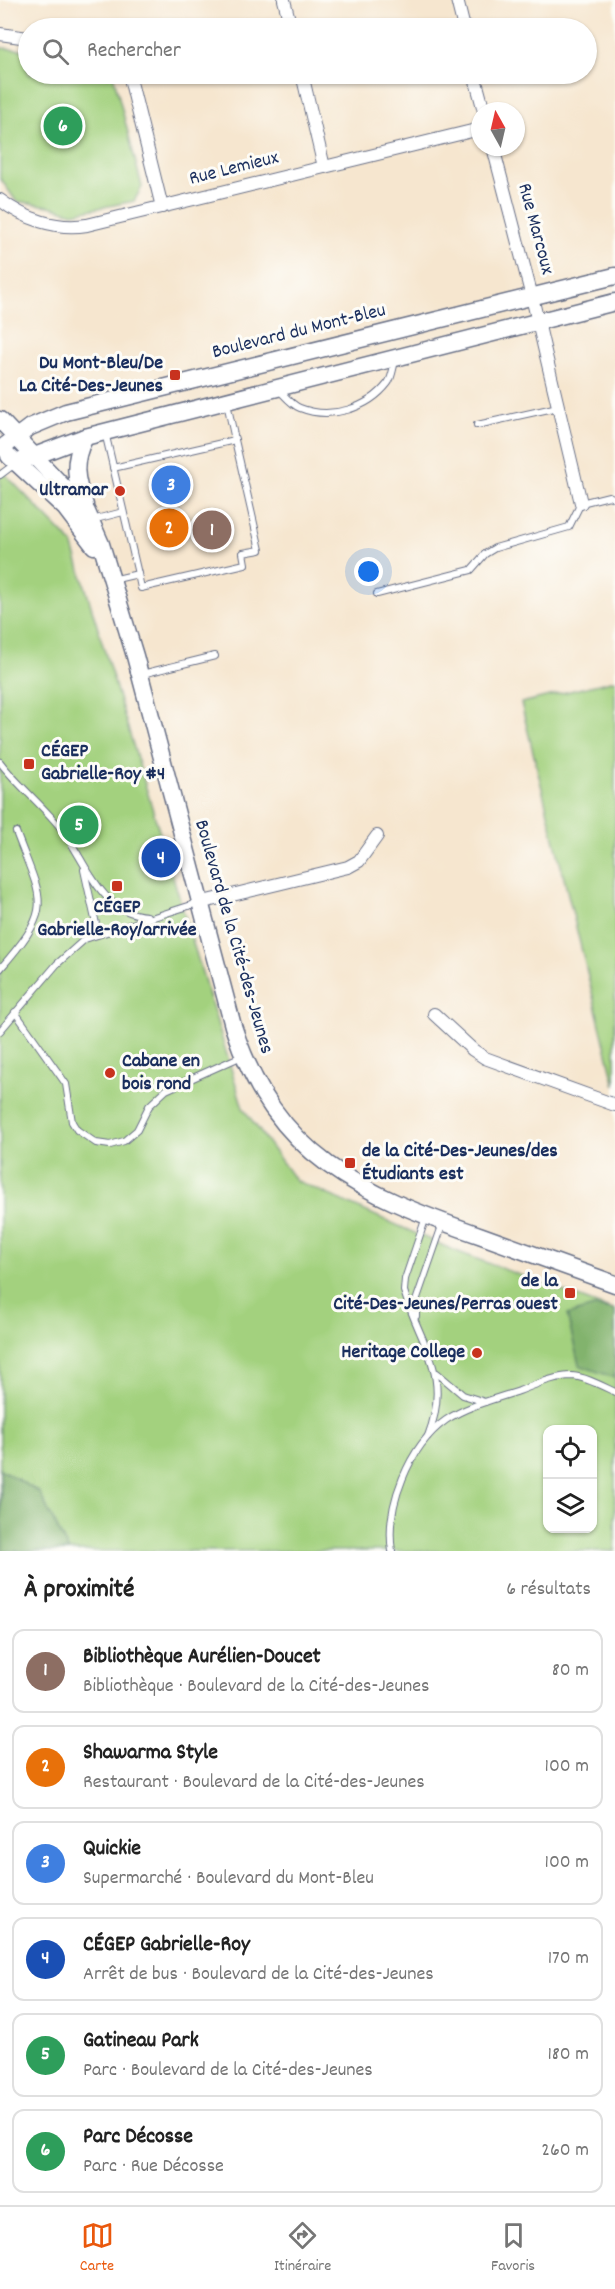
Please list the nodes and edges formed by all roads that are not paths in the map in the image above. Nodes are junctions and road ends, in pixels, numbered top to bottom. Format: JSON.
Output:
{"nodes":[{"id":1,"x":284,"y":0,"type":"edge"},
{"id":2,"x":457,"y":0,"type":"edge"},
{"id":3,"x":288,"y":18,"type":"edge"},
{"id":4,"x":462,"y":18,"type":"edge"},
{"id":5,"x":0,"y":34,"type":"edge"},
{"id":6,"x":18,"y":37,"type":"edge"},
{"id":7,"x":131,"y":84,"type":"edge"},
{"id":8,"x":304,"y":84,"type":"edge"},
{"id":9,"x":477,"y":84,"type":"edge"},
{"id":10,"x":482,"y":102,"type":"edge"},
{"id":11,"x":471,"y":131,"type":"edge"},
{"id":12,"x":495,"y":156,"type":"edge"},
{"id":13,"x":324,"y":167,"type":"junction"},
{"id":14,"x":0,"y":200,"type":"edge"},
{"id":15,"x":162,"y":207,"type":"junction"},
{"id":16,"x":615,"y":276,"type":"edge"},
{"id":17,"x":532,"y":297,"type":"junction"},
{"id":18,"x":615,"y":302,"type":"edge"},
{"id":19,"x":537,"y":321,"type":"junction"},
{"id":20,"x":396,"y":357,"type":"junction"},
{"id":21,"x":276,"y":388,"type":"junction"},
{"id":22,"x":226,"y":401,"type":"junction"},
{"id":23,"x":558,"y":406,"type":"junction"},
{"id":24,"x":0,"y":420,"type":"edge"},
{"id":25,"x":477,"y":425,"type":"dead end"},
{"id":26,"x":105,"y":432,"type":"junction"},
{"id":27,"x":17,"y":436,"type":"junction"},
{"id":28,"x":85,"y":437,"type":"junction"},
{"id":29,"x":235,"y":440,"type":"junction"},
{"id":30,"x":1,"y":448,"type":"edge"},
{"id":31,"x":34,"y":454,"type":"junction"},
{"id":32,"x":16,"y":463,"type":"junction"},
{"id":33,"x":113,"y":468,"type":"junction"},
{"id":34,"x":0,"y":475,"type":"edge"},
{"id":35,"x":615,"y":499,"type":"edge"},
{"id":36,"x":581,"y":503,"type":"junction"},
{"id":37,"x":123,"y":512,"type":"junction"},
{"id":38,"x":89,"y":516,"type":"junction"},
{"id":39,"x":110,"y":574,"type":"junction"},
{"id":40,"x":138,"y":574,"type":"junction"},
{"id":41,"x":377,"y":594,"type":"dead end"},
{"id":42,"x":215,"y":656,"type":"dead end"},
{"id":43,"x":140,"y":675,"type":"junction"},
{"id":44,"x":0,"y":762,"type":"edge"},
{"id":45,"x":16,"y":831,"type":"dead end"},
{"id":46,"x":377,"y":836,"type":"dead end"},
{"id":47,"x":83,"y":866,"type":"junction"},
{"id":48,"x":199,"y":903,"type":"junction"},
{"id":49,"x":150,"y":916,"type":"junction"},
{"id":50,"x":98,"y":933,"type":"junction"},
{"id":51,"x":0,"y":969,"type":"edge"},
{"id":52,"x":15,"y":1012,"type":"junction"},
{"id":53,"x":434,"y":1014,"type":"dead end"},
{"id":54,"x":0,"y":1031,"type":"edge"},
{"id":55,"x":243,"y":1056,"type":"junction"},
{"id":56,"x":615,"y":1105,"type":"edge"},
{"id":57,"x":426,"y":1216,"type":"junction"},
{"id":58,"x":444,"y":1223,"type":"junction"},
{"id":59,"x":615,"y":1284,"type":"edge"},
{"id":60,"x":416,"y":1322,"type":"junction"},
{"id":61,"x":437,"y":1373,"type":"junction"},
{"id":62,"x":615,"y":1392,"type":"edge"},
{"id":63,"x":486,"y":1402,"type":"junction"},
{"id":64,"x":427,"y":1437,"type":"junction"},
{"id":65,"x":392,"y":1551,"type":"edge"}],
"edges":[{"from":1,"to":3,"type":"street"},
{"from":2,"to":4,"type":"street"},
{"from":5,"to":6,"type":"street"},
{"from":7,"to":15,"type":"street"},
{"from":8,"to":13,"type":"street"},
{"from":9,"to":10,"type":"street"},
{"from":11,"to":13,"type":"street","name":"Rue Lemieux"},
{"from":12,"to":17,"type":"street","name":"Rue Marcoux"},
{"from":13,"to":15,"type":"street","name":"Rue Lemieux"},
{"from":14,"to":15,"type":"street","name":"Rue Lemieux"},
{"from":16,"to":17,"type":"street","name":"Boulevard du Mont-Bleu"},
{"from":17,"to":19,"type":"street","name":"Rue Marcoux"},
{"from":17,"to":27,"type":"street","name":"Boulevard du Mont-Bleu"},
{"from":18,"to":19,"type":"street"},
{"from":19,"to":20,"type":"street"},
{"from":19,"to":23,"type":"street","name":"Rue Marcoux"},
{"from":20,"to":21,"type":"street"},
{"from":20,"to":21,"type":"lane"},
{"from":21,"to":22,"type":"street"},
{"from":22,"to":26,"type":"street"},
{"from":22,"to":29,"type":"lane"},
{"from":23,"to":25,"type":"lane"},
{"from":23,"to":36,"type":"street","name":"Rue Marcoux"},
{"from":24,"to":27,"type":"street","name":"Boulevard de la Cité-des-Jeunes"},
{"from":26,"to":28,"type":"street"},
{"from":26,"to":33,"type":"lane"},
{"from":27,"to":30,"type":"street","name":"Boulevard du Mont-Bleu"},
{"from":27,"to":31,"type":"street","name":"Boulevard de la Cité-des-Jeunes"},
{"from":28,"to":31,"type":"street"},
{"from":28,"to":38,"type":"street"},
{"from":29,"to":33,"type":"lane"},
{"from":29,"to":40,"type":"lane"},
{"from":30,"to":32,"type":"street","name":"Boulevard de la Cité-des-Jeunes"},
{"from":31,"to":32,"type":"street"},
{"from":31,"to":38,"type":"street","name":"Boulevard de la Cité-des-Jeunes"},
{"from":32,"to":34,"type":"lane"},
{"from":32,"to":39,"type":"street","name":"Boulevard de la Cité-des-Jeunes"},
{"from":33,"to":37,"type":"lane"},
{"from":35,"to":36,"type":"lane"},
{"from":36,"to":41,"type":"lane"},
{"from":37,"to":38,"type":"lane"},
{"from":37,"to":40,"type":"lane"},
{"from":38,"to":39,"type":"street","name":"Boulevard de la Cité-des-Jeunes"},
{"from":39,"to":40,"type":"lane"},
{"from":39,"to":43,"type":"street","name":"Boulevard de la Cité-des-Jeunes"},
{"from":42,"to":43,"type":"lane"},
{"from":43,"to":48,"type":"street","name":"Boulevard de la Cité-des-Jeunes"},
{"from":44,"to":47,"type":"lane"},
{"from":45,"to":51,"type":"lane"},
{"from":46,"to":48,"type":"street"},
{"from":47,"to":49,"type":"lane"},
{"from":47,"to":50,"type":"lane"},
{"from":48,"to":49,"type":"lane"},
{"from":48,"to":55,"type":"street","name":"Boulevard de la Cité-des-Jeunes"},
{"from":49,"to":50,"type":"lane"},
{"from":50,"to":52,"type":"lane"},
{"from":52,"to":54,"type":"lane"},
{"from":52,"to":55,"type":"lane"},
{"from":53,"to":56,"type":"street"},
{"from":55,"to":57,"type":"street","name":"Boulevard de la Cité-des-Jeunes"},
{"from":57,"to":58,"type":"street","name":"Boulevard de la Cité-des-Jeunes"},
{"from":57,"to":60,"type":"lane"},
{"from":58,"to":59,"type":"street","name":"Boulevard de la Cité-des-Jeunes"},
{"from":58,"to":60,"type":"lane"},
{"from":60,"to":61,"type":"lane"},
{"from":61,"to":63,"type":"lane"},
{"from":61,"to":64,"type":"lane"},
{"from":62,"to":63,"type":"lane"},
{"from":63,"to":64,"type":"lane"},
{"from":64,"to":65,"type":"lane"}]}
